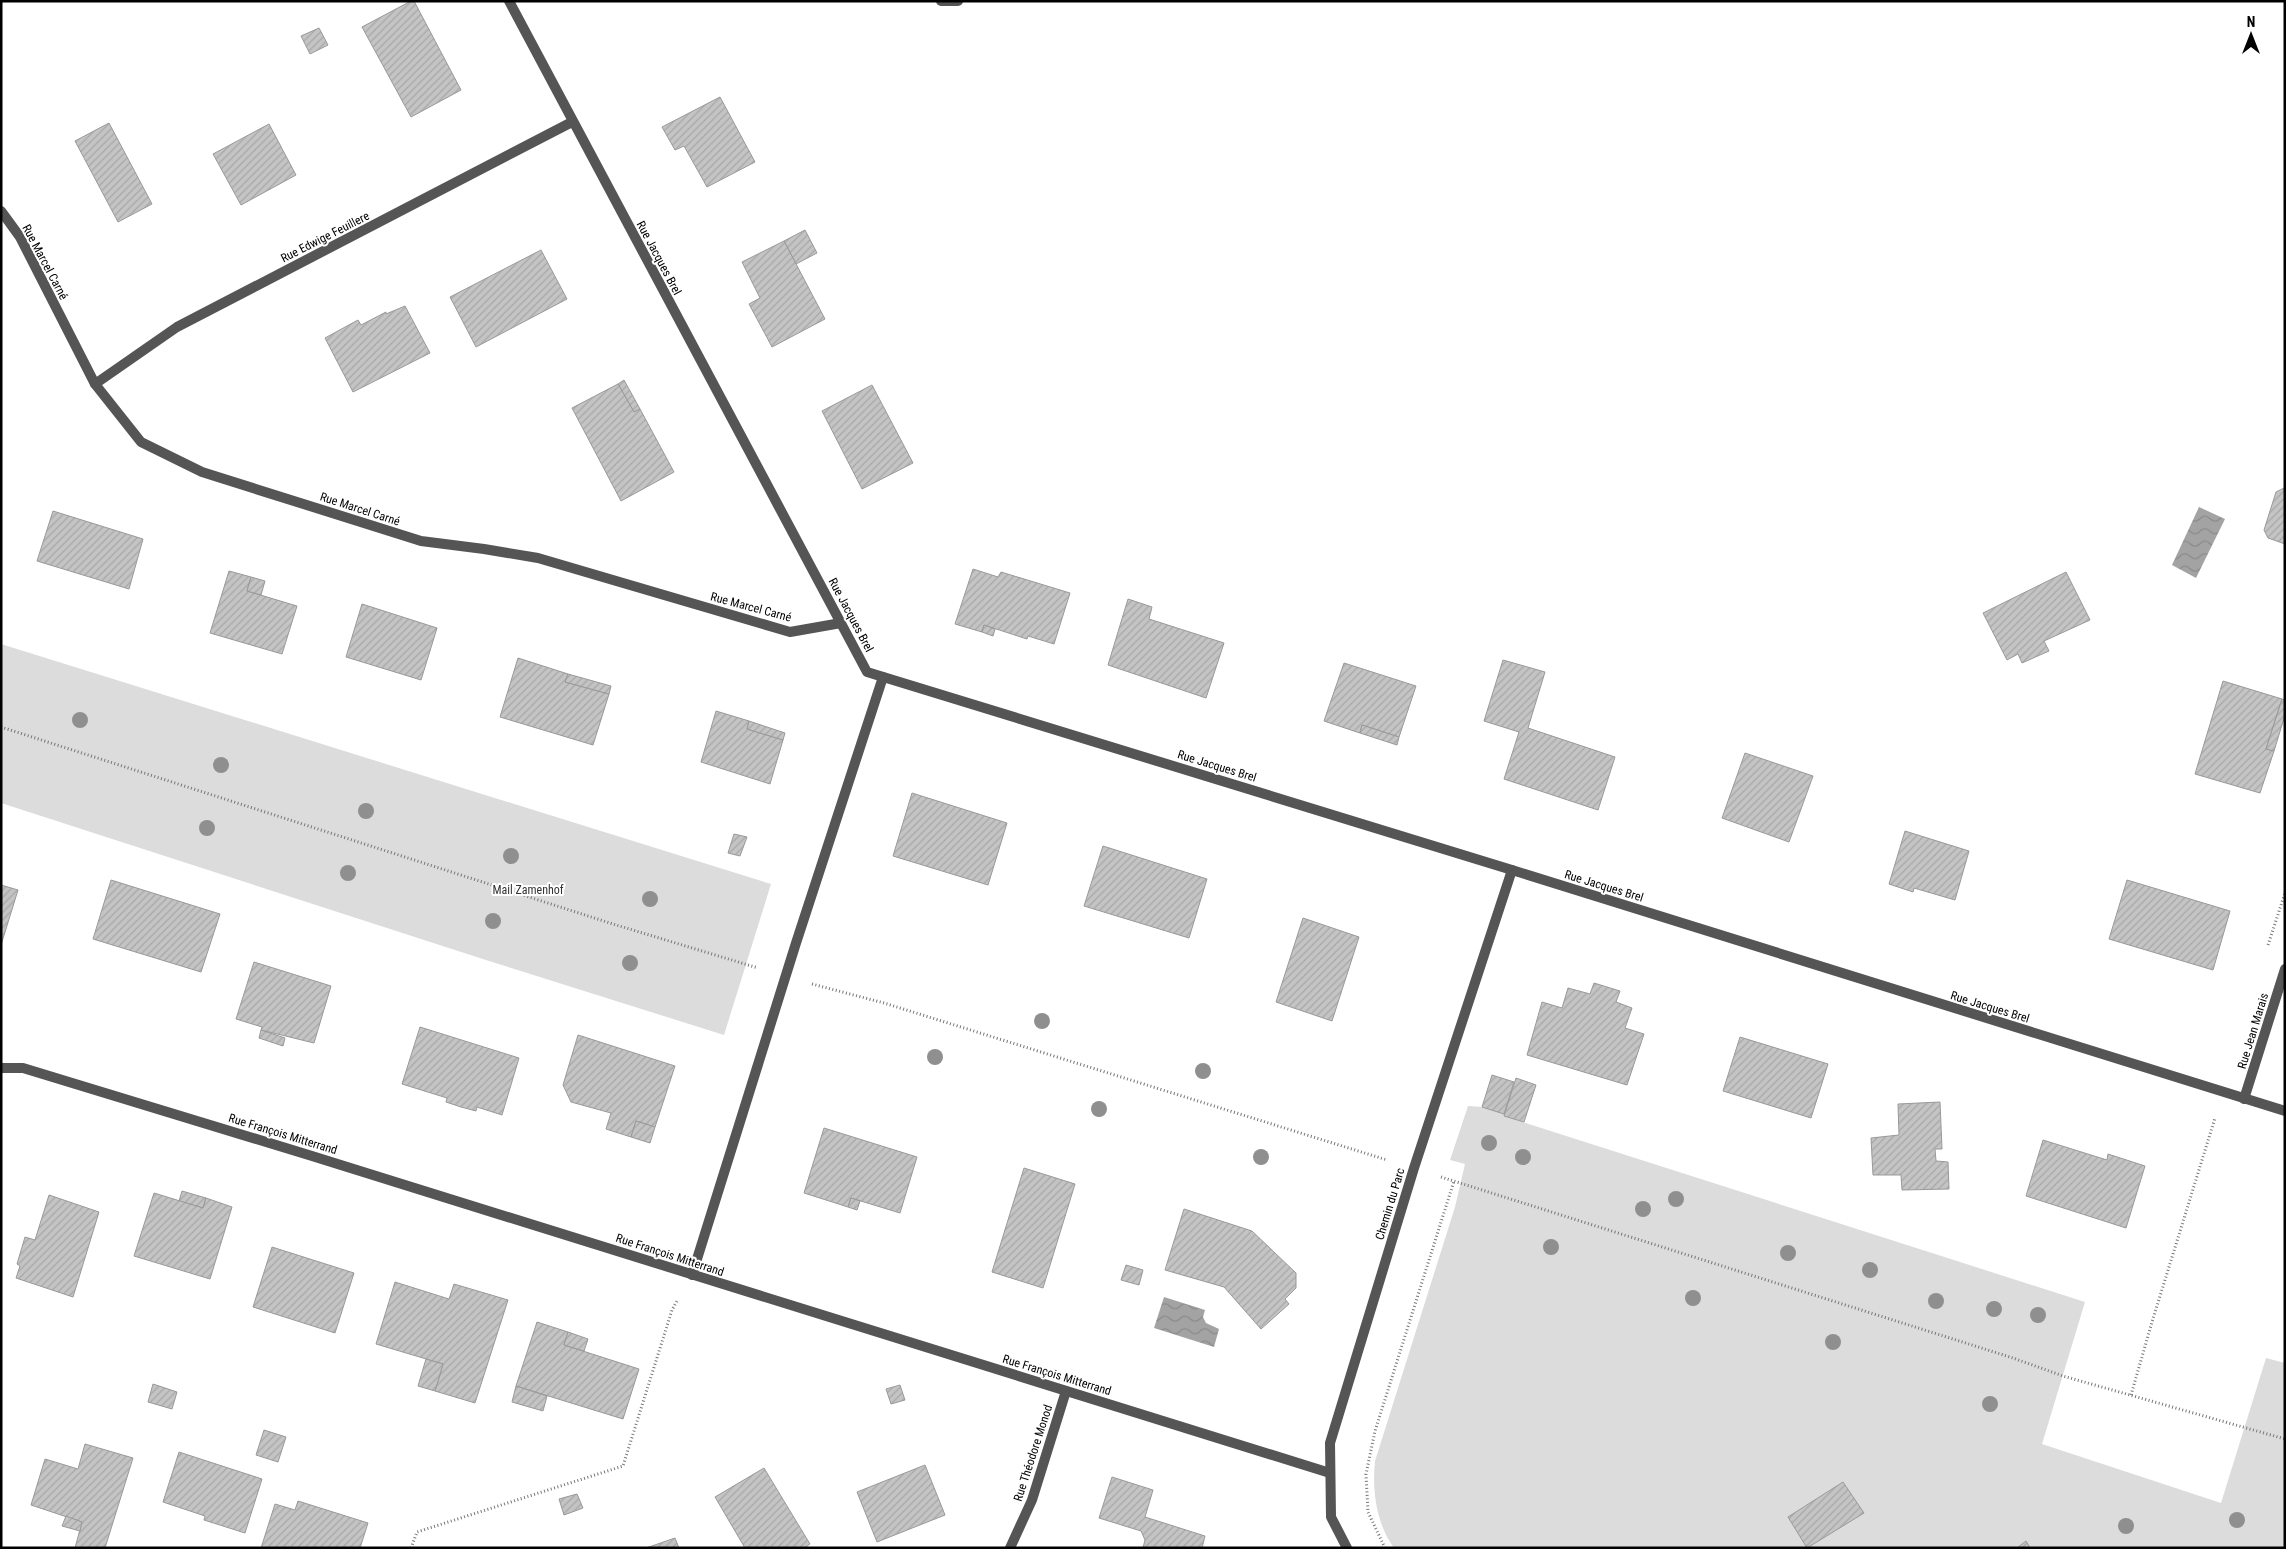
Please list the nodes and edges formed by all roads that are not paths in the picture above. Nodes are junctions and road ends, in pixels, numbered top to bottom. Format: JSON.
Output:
{"nodes":[{"id":1,"x":509,"y":1,"type":"edge"},
{"id":2,"x":941,"y":1,"type":"edge"},
{"id":3,"x":958,"y":1,"type":"edge"},
{"id":4,"x":572,"y":122,"type":"junction"},
{"id":5,"x":1,"y":211,"type":"edge"},
{"id":6,"x":95,"y":384,"type":"junction"},
{"id":7,"x":841,"y":623,"type":"junction"},
{"id":8,"x":883,"y":677,"type":"junction"},
{"id":9,"x":1512,"y":870,"type":"junction"},
{"id":10,"x":2285,"y":969,"type":"edge"},
{"id":11,"x":1,"y":1068,"type":"edge"},
{"id":12,"x":2244,"y":1099,"type":"junction"},
{"id":13,"x":2285,"y":1111,"type":"edge"},
{"id":14,"x":692,"y":1275,"type":"junction"},
{"id":15,"x":1066,"y":1392,"type":"junction"},
{"id":16,"x":1330,"y":1473,"type":"junction"},
{"id":17,"x":1010,"y":1548,"type":"edge"},
{"id":18,"x":1347,"y":1548,"type":"edge"}],
"edges":[{"from":1,"to":4,"type":"street","name":"Rue Jacques Brel"},
{"from":2,"to":3,"type":"street"},
{"from":4,"to":6,"type":"street","name":"Rue Edwige Feuillere"},
{"from":4,"to":7,"type":"street","name":"Rue Jacques Brel"},
{"from":5,"to":6,"type":"street","name":"Rue Marcel Carné"},
{"from":6,"to":7,"type":"street","name":"Rue Marcel Carné"},
{"from":7,"to":8,"type":"street","name":"Rue Jacques Brel"},
{"from":8,"to":9,"type":"street","name":"Rue Jacques Brel"},
{"from":8,"to":14,"type":"street"},
{"from":9,"to":12,"type":"street","name":"Rue Jacques Brel"},
{"from":9,"to":16,"type":"street","name":"Chemin du Parc"},
{"from":10,"to":12,"type":"street","name":"Rue Jean Marais"},
{"from":11,"to":14,"type":"street","name":"Rue François Mitterrand"},
{"from":12,"to":13,"type":"street","name":"Rue Jacques Brel"},
{"from":14,"to":15,"type":"street","name":"Rue François Mitterrand"},
{"from":15,"to":16,"type":"street","name":"Rue François Mitterrand"},
{"from":15,"to":17,"type":"street","name":"Rue Théodore Monod"},
{"from":16,"to":18,"type":"street","name":"Chemin du Parc"}]}
